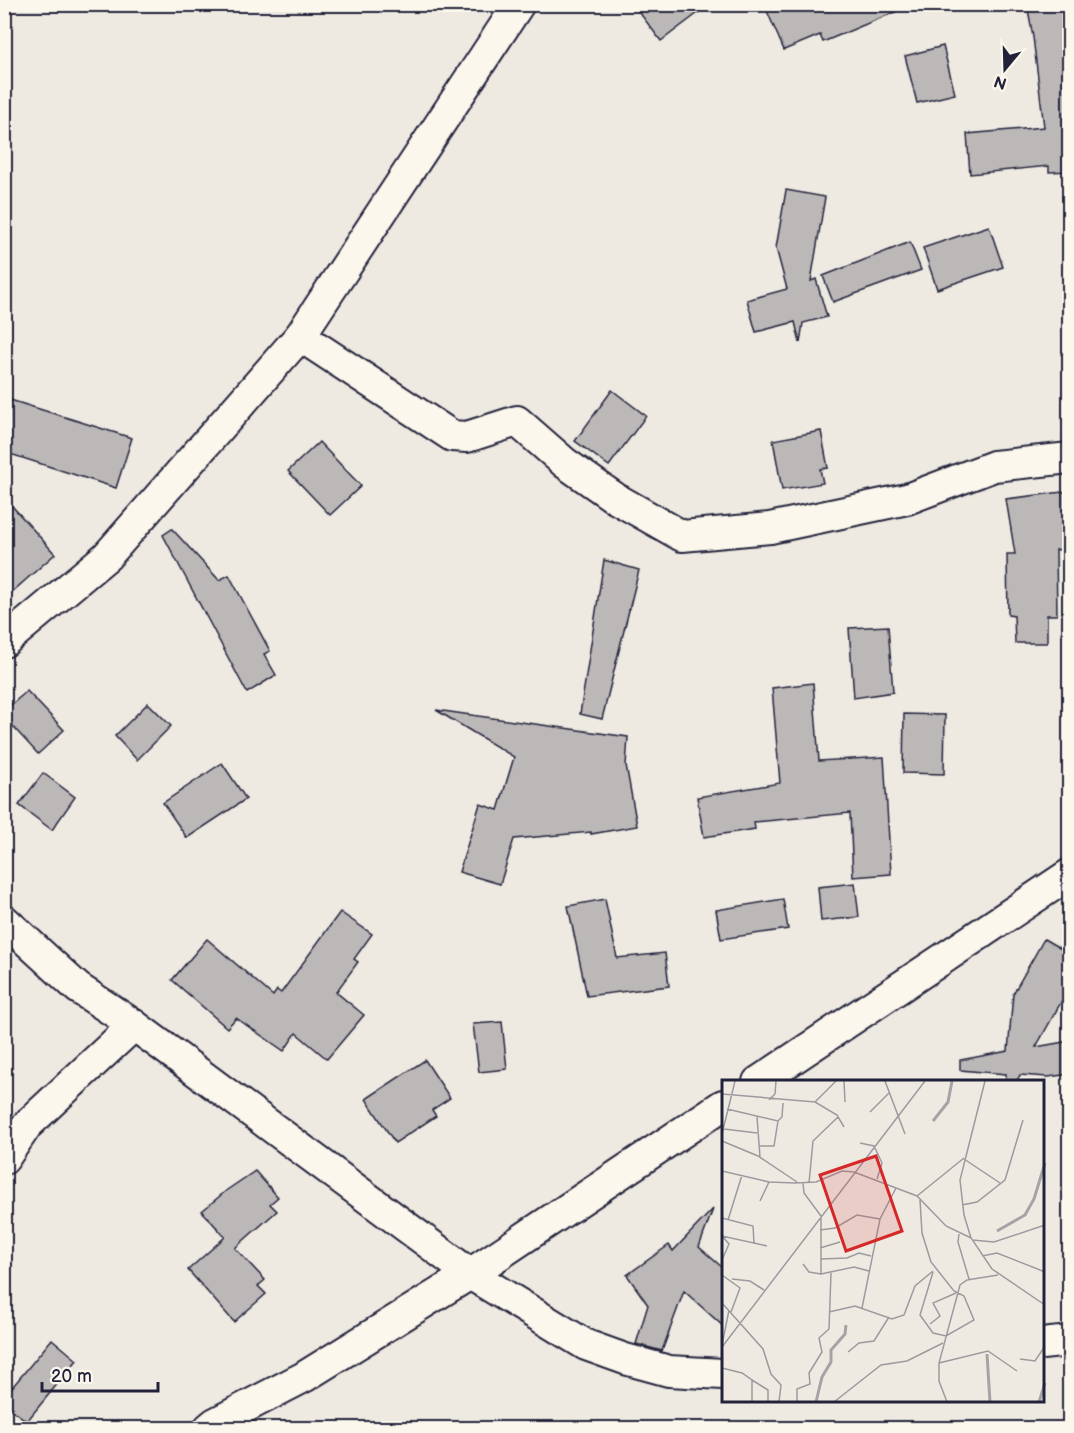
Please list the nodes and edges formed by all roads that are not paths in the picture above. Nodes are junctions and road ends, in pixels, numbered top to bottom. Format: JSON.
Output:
{"nodes":[{"id":1,"x":519,"y":4,"type":"edge"},
{"id":2,"x":300,"y":336,"type":"junction"},
{"id":3,"x":1070,"y":458,"type":"edge"},
{"id":4,"x":4,"y":642,"type":"edge"},
{"id":5,"x":1070,"y":874,"type":"edge"},
{"id":6,"x":4,"y":920,"type":"edge"},
{"id":7,"x":134,"y":1025,"type":"junction"},
{"id":8,"x":761,"y":1080,"type":"edge"},
{"id":9,"x":722,"y":1106,"type":"edge"},
{"id":10,"x":4,"y":1159,"type":"edge"},
{"id":11,"x":470,"y":1274,"type":"junction"},
{"id":12,"x":1070,"y":1341,"type":"edge"},
{"id":13,"x":1044,"y":1344,"type":"edge"},
{"id":14,"x":722,"y":1374,"type":"edge"},
{"id":15,"x":209,"y":1428,"type":"edge"}],
"edges":[{"from":1,"to":2,"type":"street"},
{"from":2,"to":3,"type":"street"},
{"from":2,"to":4,"type":"street"},
{"from":5,"to":8,"type":"street"},
{"from":6,"to":7,"type":"street"},
{"from":7,"to":10,"type":"street"},
{"from":7,"to":11,"type":"street"},
{"from":9,"to":11,"type":"street"},
{"from":11,"to":14,"type":"street"},
{"from":11,"to":15,"type":"street"},
{"from":12,"to":13,"type":"street"}]}
